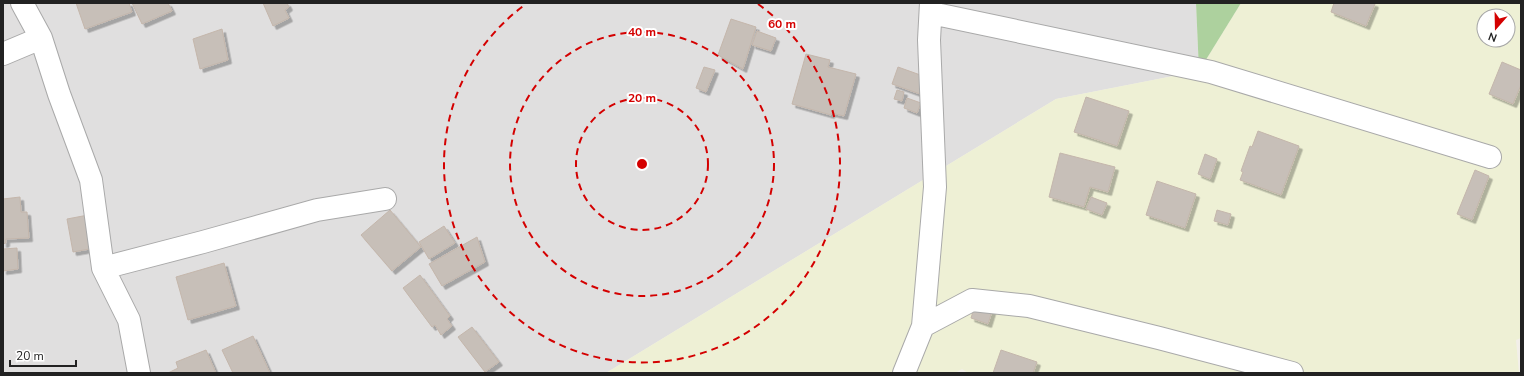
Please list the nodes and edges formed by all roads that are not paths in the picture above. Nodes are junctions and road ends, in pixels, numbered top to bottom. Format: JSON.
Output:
{"nodes":[{"id":1,"x":22,"y":3,"type":"edge"},
{"id":2,"x":931,"y":8,"type":"edge"},
{"id":3,"x":40,"y":38,"type":"junction"},
{"id":4,"x":3,"y":54,"type":"edge"},
{"id":5,"x":1490,"y":157,"type":"dead end"},
{"id":6,"x":385,"y":199,"type":"dead end"},
{"id":7,"x":103,"y":268,"type":"junction"},
{"id":8,"x":923,"y":326,"type":"junction"},
{"id":9,"x":139,"y":373,"type":"edge"},
{"id":10,"x":904,"y":373,"type":"edge"},
{"id":11,"x":1292,"y":373,"type":"edge"}],
"edges":[{"from":1,"to":3,"type":"street"},
{"from":2,"to":5,"type":"street"},
{"from":2,"to":8,"type":"street"},
{"from":3,"to":4,"type":"street"},
{"from":3,"to":7,"type":"street"},
{"from":6,"to":7,"type":"street"},
{"from":7,"to":9,"type":"street"},
{"from":8,"to":10,"type":"street"},
{"from":8,"to":11,"type":"street"}]}
